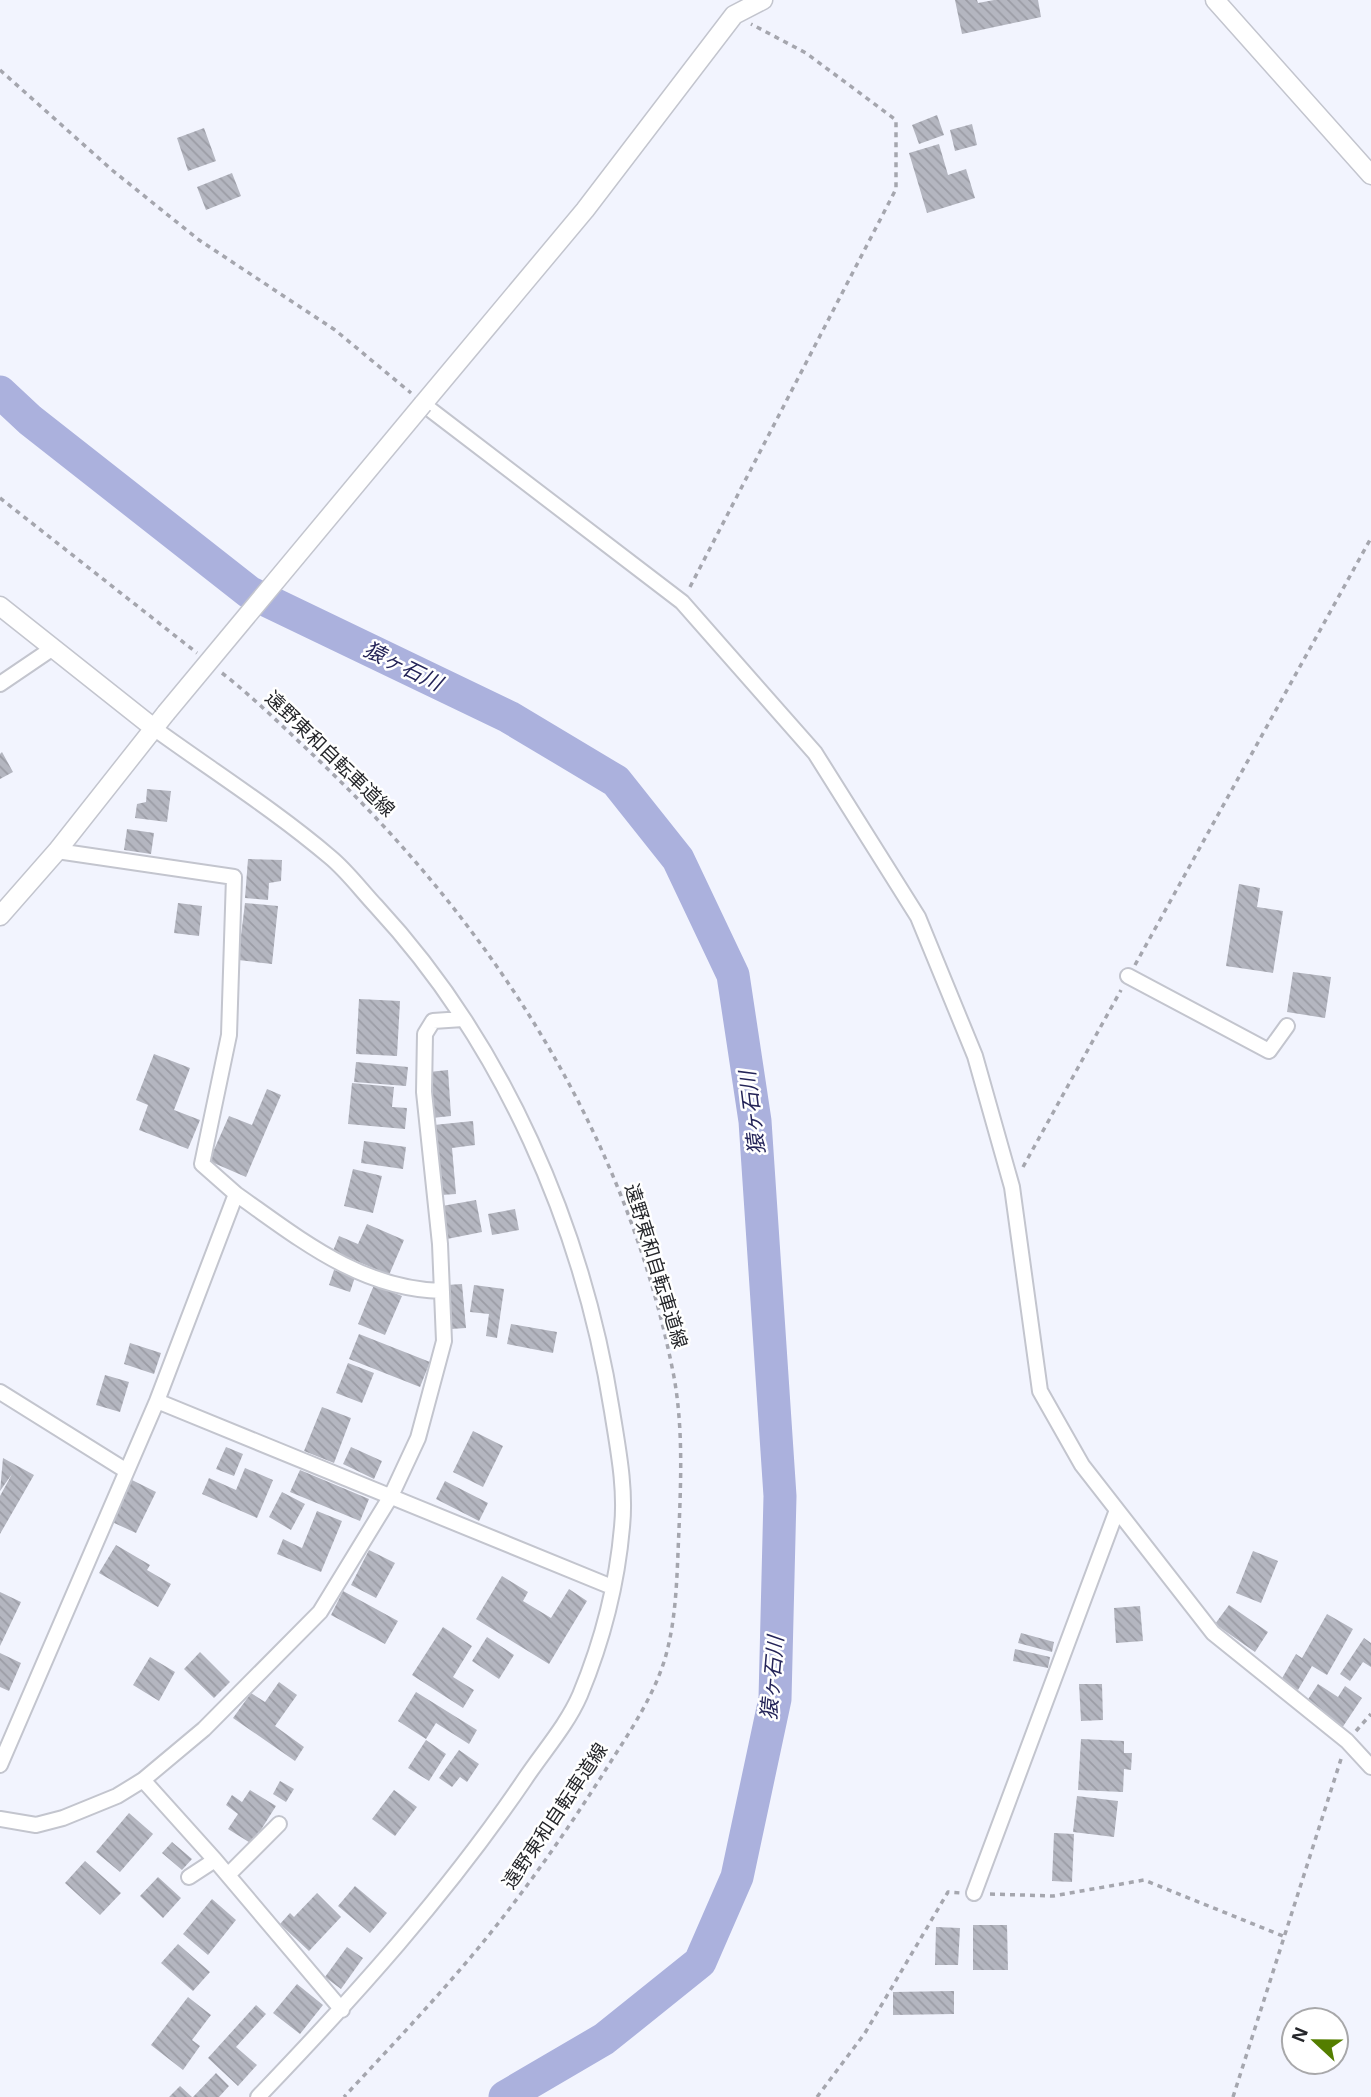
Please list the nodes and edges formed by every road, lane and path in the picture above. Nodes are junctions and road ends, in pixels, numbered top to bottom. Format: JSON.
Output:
{"nodes":[{"id":1,"x":763,"y":0,"type":"edge"},
{"id":2,"x":1215,"y":0,"type":"edge"},
{"id":3,"x":734,"y":15,"type":"junction"},
{"id":4,"x":0,"y":70,"type":"edge"},
{"id":5,"x":1371,"y":175,"type":"edge"},
{"id":6,"x":423,"y":404,"type":"junction"},
{"id":7,"x":0,"y":498,"type":"edge"},
{"id":8,"x":1371,"y":538,"type":"edge"},
{"id":9,"x":682,"y":603,"type":"junction"},
{"id":10,"x":0,"y":606,"type":"edge"},
{"id":11,"x":53,"y":648,"type":"junction"},
{"id":12,"x":202,"y":657,"type":"dead end"},
{"id":13,"x":213,"y":665,"type":"dead end"},
{"id":14,"x":0,"y":684,"type":"edge"},
{"id":15,"x":155,"y":729,"type":"junction"},
{"id":16,"x":57,"y":851,"type":"junction"},
{"id":17,"x":0,"y":916,"type":"edge"},
{"id":18,"x":1128,"y":976,"type":"junction"},
{"id":19,"x":463,"y":1019,"type":"junction"},
{"id":20,"x":1287,"y":1026,"type":"dead end"},
{"id":21,"x":1012,"y":1187,"type":"junction"},
{"id":22,"x":236,"y":1194,"type":"junction"},
{"id":23,"x":442,"y":1291,"type":"junction"},
{"id":24,"x":0,"y":1392,"type":"edge"},
{"id":25,"x":157,"y":1401,"type":"junction"},
{"id":26,"x":125,"y":1470,"type":"junction"},
{"id":27,"x":391,"y":1496,"type":"junction"},
{"id":28,"x":1117,"y":1510,"type":"junction"},
{"id":29,"x":612,"y":1587,"type":"junction"},
{"id":30,"x":1347,"y":1741,"type":"junction"},
{"id":31,"x":0,"y":1765,"type":"edge"},
{"id":32,"x":1371,"y":1767,"type":"edge"},
{"id":33,"x":143,"y":1780,"type":"junction"},
{"id":34,"x":0,"y":1819,"type":"edge"},
{"id":35,"x":279,"y":1824,"type":"dead end"},
{"id":36,"x":215,"y":1860,"type":"junction"},
{"id":37,"x":228,"y":1875,"type":"junction"},
{"id":38,"x":189,"y":1877,"type":"dead end"},
{"id":39,"x":974,"y":1893,"type":"junction"},
{"id":40,"x":1283,"y":1936,"type":"junction"},
{"id":41,"x":342,"y":2010,"type":"junction"},
{"id":42,"x":258,"y":2097,"type":"edge"},
{"id":43,"x":344,"y":2097,"type":"edge"},
{"id":44,"x":817,"y":2097,"type":"edge"},
{"id":45,"x":1233,"y":2097,"type":"edge"}],
"edges":[{"from":1,"to":3,"type":"street"},
{"from":2,"to":5,"type":"street"},
{"from":3,"to":6,"type":"street"},
{"from":3,"to":9,"type":"path"},
{"from":4,"to":6,"type":"path"},
{"from":6,"to":9,"type":"street"},
{"from":6,"to":15,"type":"street","bridge":true},
{"from":7,"to":12,"type":"path"},
{"from":8,"to":18,"type":"path"},
{"from":9,"to":21,"type":"street"},
{"from":10,"to":11,"type":"street"},
{"from":11,"to":14,"type":"street"},
{"from":11,"to":15,"type":"street"},
{"from":13,"to":43,"type":"path","name":"遠野東和自転車道線"},
{"from":15,"to":16,"type":"street"},
{"from":15,"to":19,"type":"street"},
{"from":16,"to":17,"type":"street"},
{"from":16,"to":22,"type":"street"},
{"from":18,"to":20,"type":"street"},
{"from":18,"to":21,"type":"path"},
{"from":19,"to":23,"type":"street"},
{"from":19,"to":29,"type":"street"},
{"from":21,"to":28,"type":"street"},
{"from":22,"to":23,"type":"street"},
{"from":22,"to":25,"type":"street"},
{"from":23,"to":27,"type":"street"},
{"from":24,"to":26,"type":"street"},
{"from":25,"to":26,"type":"street"},
{"from":25,"to":27,"type":"street"},
{"from":26,"to":31,"type":"street"},
{"from":27,"to":29,"type":"street"},
{"from":27,"to":33,"type":"street"},
{"from":28,"to":30,"type":"street"},
{"from":28,"to":39,"type":"street"},
{"from":29,"to":41,"type":"street"},
{"from":30,"to":32,"type":"street"},
{"from":30,"to":40,"type":"path"},
{"from":33,"to":34,"type":"street"},
{"from":33,"to":36,"type":"street"},
{"from":35,"to":37,"type":"street"},
{"from":36,"to":37,"type":"street"},
{"from":36,"to":38,"type":"street"},
{"from":37,"to":41,"type":"street"},
{"from":39,"to":40,"type":"path"},
{"from":39,"to":44,"type":"path"},
{"from":40,"to":45,"type":"path"},
{"from":41,"to":42,"type":"street"}]}
